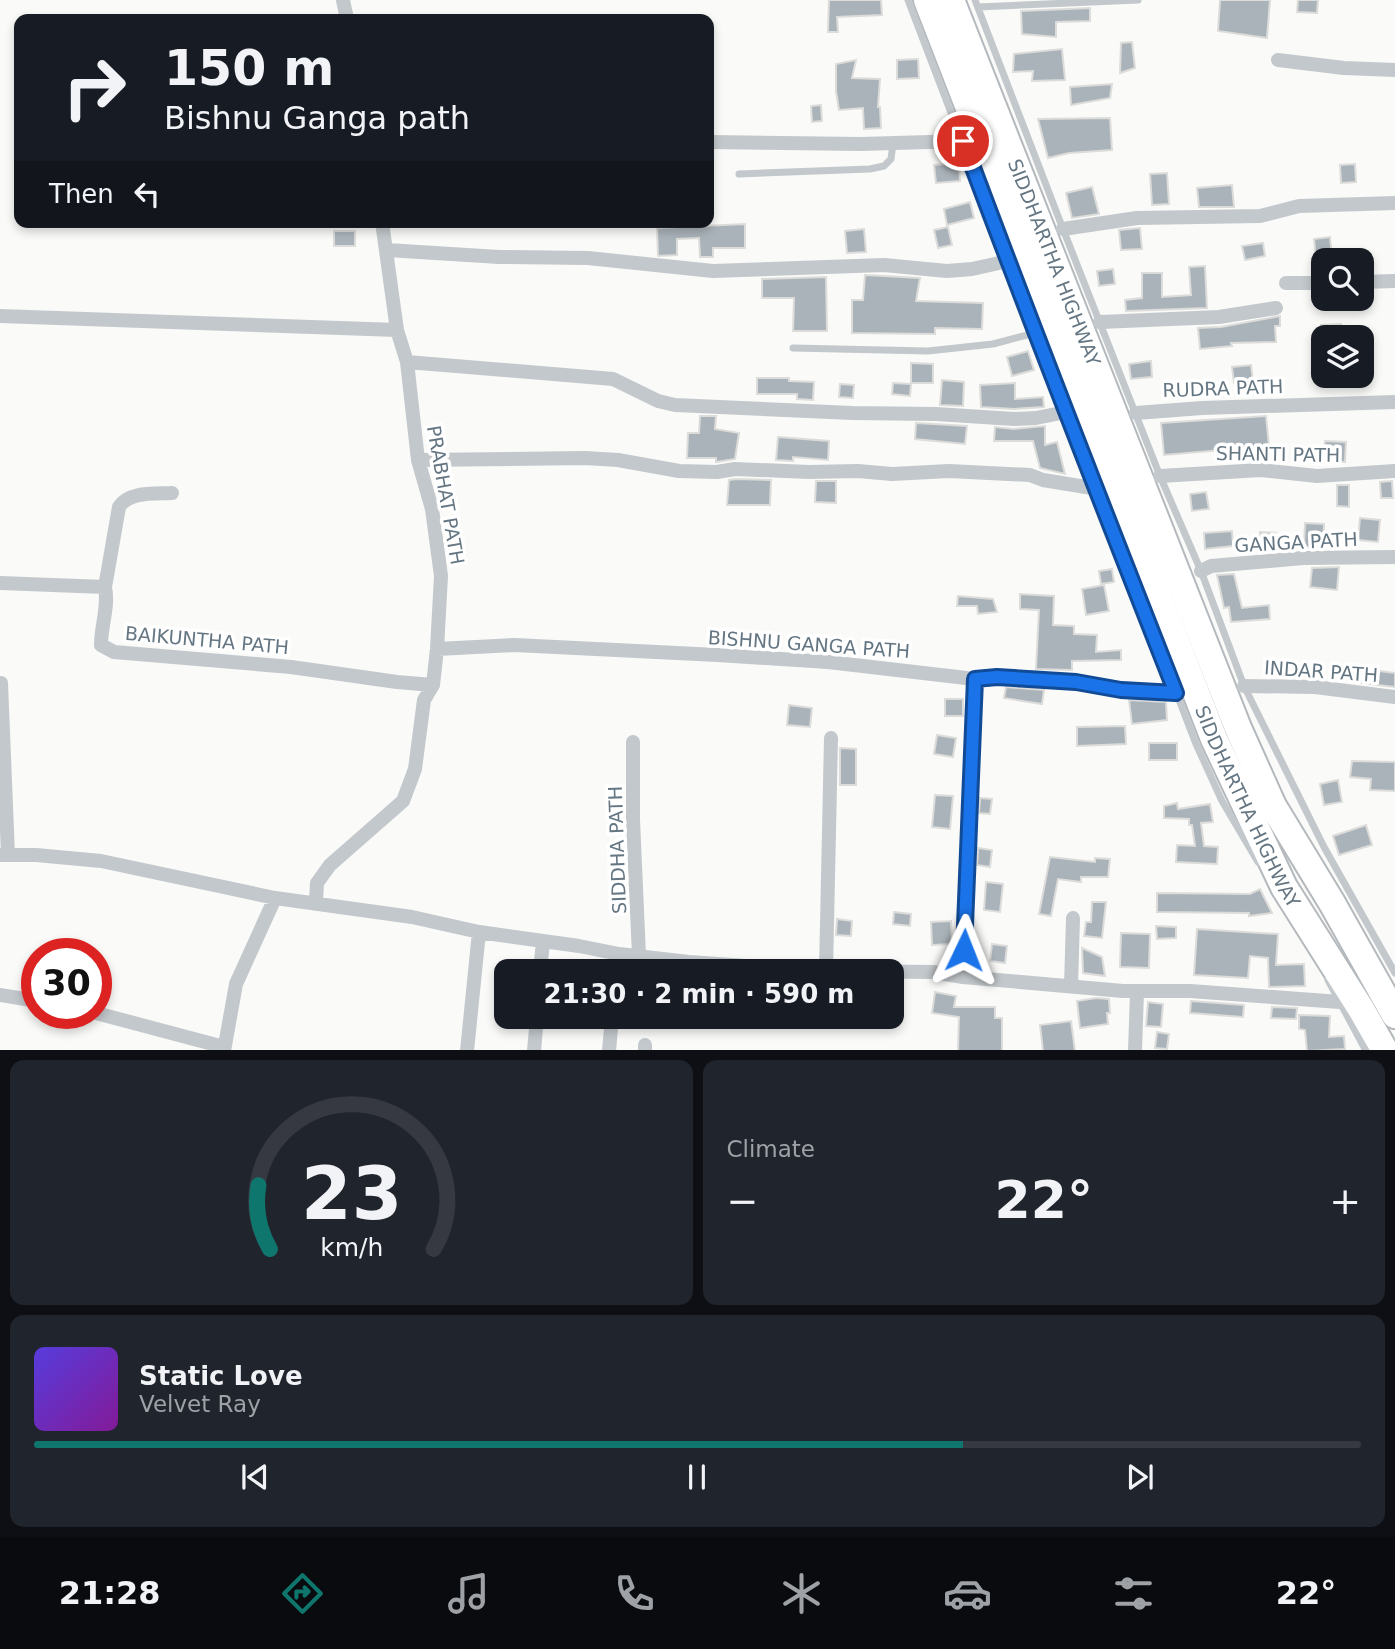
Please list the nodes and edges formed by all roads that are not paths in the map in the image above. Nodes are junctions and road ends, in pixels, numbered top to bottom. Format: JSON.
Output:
{"nodes":[{"id":1,"x":908,"y":0,"type":"edge"},
{"id":2,"x":927,"y":0,"type":"edge"},
{"id":3,"x":950,"y":0,"type":"edge"},
{"id":4,"x":1138,"y":0,"type":"edge"},
{"id":5,"x":977,"y":3,"type":"edge"},
{"id":6,"x":1279,"y":60,"type":"dead end"},
{"id":7,"x":1395,"y":70,"type":"edge"},
{"id":8,"x":963,"y":141,"type":"junction"},
{"id":9,"x":714,"y":142,"type":"edge"},
{"id":10,"x":893,"y":143,"type":"junction"},
{"id":11,"x":739,"y":174,"type":"dead end"},
{"id":12,"x":1395,"y":203,"type":"edge"},
{"id":13,"x":383,"y":228,"type":"edge"},
{"id":14,"x":1063,"y":229,"type":"junction"},
{"id":15,"x":387,"y":250,"type":"junction"},
{"id":16,"x":1008,"y":261,"type":"junction"},
{"id":17,"x":1395,"y":281,"type":"edge"},
{"id":18,"x":1374,"y":282,"type":"edge"},
{"id":19,"x":1311,"y":283,"type":"edge"},
{"id":20,"x":1286,"y":284,"type":"dead end"},
{"id":21,"x":1276,"y":308,"type":"dead end"},
{"id":22,"x":0,"y":316,"type":"edge"},
{"id":23,"x":1100,"y":323,"type":"junction"},
{"id":24,"x":397,"y":330,"type":"junction"},
{"id":25,"x":1035,"y":333,"type":"junction"},
{"id":26,"x":793,"y":348,"type":"dead end"},
{"id":27,"x":407,"y":362,"type":"junction"},
{"id":28,"x":1395,"y":402,"type":"edge"},
{"id":29,"x":1066,"y":412,"type":"junction"},
{"id":30,"x":1136,"y":414,"type":"junction"},
{"id":31,"x":418,"y":460,"type":"junction"},
{"id":32,"x":1395,"y":471,"type":"edge"},
{"id":33,"x":1160,"y":476,"type":"junction"},
{"id":34,"x":1098,"y":489,"type":"junction"},
{"id":35,"x":172,"y":493,"type":"dead end"},
{"id":36,"x":1395,"y":557,"type":"edge"},
{"id":37,"x":1201,"y":571,"type":"junction"},
{"id":38,"x":0,"y":583,"type":"edge"},
{"id":39,"x":105,"y":587,"type":"junction"},
{"id":40,"x":437,"y":649,"type":"junction"},
{"id":41,"x":975,"y":679,"type":"junction"},
{"id":42,"x":1,"y":683,"type":"edge"},
{"id":43,"x":433,"y":685,"type":"junction"},
{"id":44,"x":1244,"y":686,"type":"junction"},
{"id":45,"x":1176,"y":693,"type":"junction"},
{"id":46,"x":1395,"y":696,"type":"edge"},
{"id":47,"x":831,"y":738,"type":"dead end"},
{"id":48,"x":633,"y":743,"type":"dead end"},
{"id":49,"x":4,"y":855,"type":"edge"},
{"id":50,"x":1263,"y":870,"type":"dead end"},
{"id":51,"x":275,"y":898,"type":"junction"},
{"id":52,"x":316,"y":902,"type":"junction"},
{"id":53,"x":1073,"y":918,"type":"dead end"},
{"id":54,"x":479,"y":932,"type":"junction"},
{"id":55,"x":543,"y":942,"type":"junction"},
{"id":56,"x":619,"y":954,"type":"junction"},
{"id":57,"x":639,"y":956,"type":"junction"},
{"id":58,"x":541,"y":959,"type":"edge"},
{"id":59,"x":618,"y":959,"type":"edge"},
{"id":60,"x":664,"y":959,"type":"edge"},
{"id":61,"x":825,"y":959,"type":"edge"},
{"id":62,"x":904,"y":971,"type":"edge"},
{"id":63,"x":1323,"y":971,"type":"dead end"},
{"id":64,"x":1395,"y":973,"type":"edge"},
{"id":65,"x":963,"y":977,"type":"junction"},
{"id":66,"x":1071,"y":986,"type":"junction"},
{"id":67,"x":1137,"y":992,"type":"junction"},
{"id":68,"x":0,"y":995,"type":"edge"},
{"id":69,"x":21,"y":998,"type":"edge"},
{"id":70,"x":1340,"y":1002,"type":"junction"},
{"id":71,"x":1395,"y":1015,"type":"edge"},
{"id":72,"x":112,"y":1018,"type":"edge"},
{"id":73,"x":536,"y":1029,"type":"edge"},
{"id":74,"x":611,"y":1029,"type":"edge"},
{"id":75,"x":224,"y":1049,"type":"edge"},
{"id":76,"x":467,"y":1050,"type":"edge"},
{"id":77,"x":534,"y":1050,"type":"edge"},
{"id":78,"x":608,"y":1050,"type":"edge"},
{"id":79,"x":1135,"y":1050,"type":"edge"},
{"id":80,"x":1365,"y":1050,"type":"edge"},
{"id":81,"x":1384,"y":1050,"type":"edge"}],
"edges":[{"from":1,"to":8,"type":"lane"},
{"from":2,"to":81,"type":"highway","name":"SIDDHARTHA HIGHWAY"},
{"from":3,"to":71,"type":"highway","name":"SIDDHARTHA HIGHWAY"},
{"from":4,"to":5,"type":"lane"},
{"from":5,"to":14,"type":"lane"},
{"from":6,"to":7,"type":"street"},
{"from":8,"to":10,"type":"street"},
{"from":8,"to":16,"type":"lane"},
{"from":9,"to":10,"type":"street"},
{"from":10,"to":11,"type":"lane"},
{"from":12,"to":14,"type":"street"},
{"from":13,"to":15,"type":"street","name":"PRABHAT PATH"},
{"from":14,"to":23,"type":"lane"},
{"from":15,"to":16,"type":"street"},
{"from":15,"to":24,"type":"street","name":"PRABHAT PATH"},
{"from":16,"to":25,"type":"lane"},
{"from":17,"to":18,"type":"street"},
{"from":19,"to":20,"type":"street"},
{"from":21,"to":23,"type":"street"},
{"from":22,"to":24,"type":"street"},
{"from":23,"to":30,"type":"lane"},
{"from":24,"to":27,"type":"street","name":"PRABHAT PATH"},
{"from":25,"to":26,"type":"lane"},
{"from":25,"to":29,"type":"lane"},
{"from":27,"to":29,"type":"street"},
{"from":27,"to":31,"type":"street","name":"PRABHAT PATH"},
{"from":28,"to":30,"type":"street","name":"RUDRA PATH"},
{"from":29,"to":34,"type":"lane"},
{"from":30,"to":33,"type":"lane"},
{"from":31,"to":34,"type":"street"},
{"from":31,"to":40,"type":"street","name":"PRABHAT PATH"},
{"from":32,"to":33,"type":"street","name":"SHANTI PATH"},
{"from":33,"to":37,"type":"lane"},
{"from":34,"to":45,"type":"lane"},
{"from":35,"to":39,"type":"street"},
{"from":36,"to":37,"type":"street","name":"GANGA PATH"},
{"from":37,"to":44,"type":"lane"},
{"from":38,"to":39,"type":"street"},
{"from":39,"to":43,"type":"street","name":"BAIKUNTHA PATH"},
{"from":40,"to":41,"type":"street","name":"BISHNU GANGA PATH"},
{"from":40,"to":43,"type":"street","name":"PRABHAT PATH"},
{"from":41,"to":45,"type":"street","name":"BISHNU GANGA PATH"},
{"from":41,"to":65,"type":"street"},
{"from":42,"to":49,"type":"street"},
{"from":43,"to":52,"type":"street","name":"PRABHAT PATH"},
{"from":44,"to":46,"type":"street","name":"INDAR PATH"},
{"from":44,"to":64,"type":"lane"},
{"from":45,"to":50,"type":"lane"},
{"from":47,"to":61,"type":"street"},
{"from":48,"to":57,"type":"street","name":"SIDDHA PATH"},
{"from":49,"to":51,"type":"street"},
{"from":51,"to":52,"type":"street"},
{"from":51,"to":75,"type":"street"},
{"from":52,"to":54,"type":"street"},
{"from":53,"to":66,"type":"street"},
{"from":54,"to":55,"type":"street"},
{"from":54,"to":76,"type":"street"},
{"from":55,"to":56,"type":"street"},
{"from":55,"to":58,"type":"street"},
{"from":56,"to":57,"type":"street"},
{"from":56,"to":59,"type":"street"},
{"from":57,"to":60,"type":"street"},
{"from":62,"to":65,"type":"street"},
{"from":63,"to":70,"type":"lane"},
{"from":65,"to":66,"type":"street"},
{"from":66,"to":67,"type":"street"},
{"from":67,"to":70,"type":"street"},
{"from":67,"to":79,"type":"street"},
{"from":68,"to":69,"type":"street"},
{"from":70,"to":80,"type":"lane"},
{"from":72,"to":75,"type":"street"},
{"from":73,"to":77,"type":"street"},
{"from":74,"to":78,"type":"street"}]}
